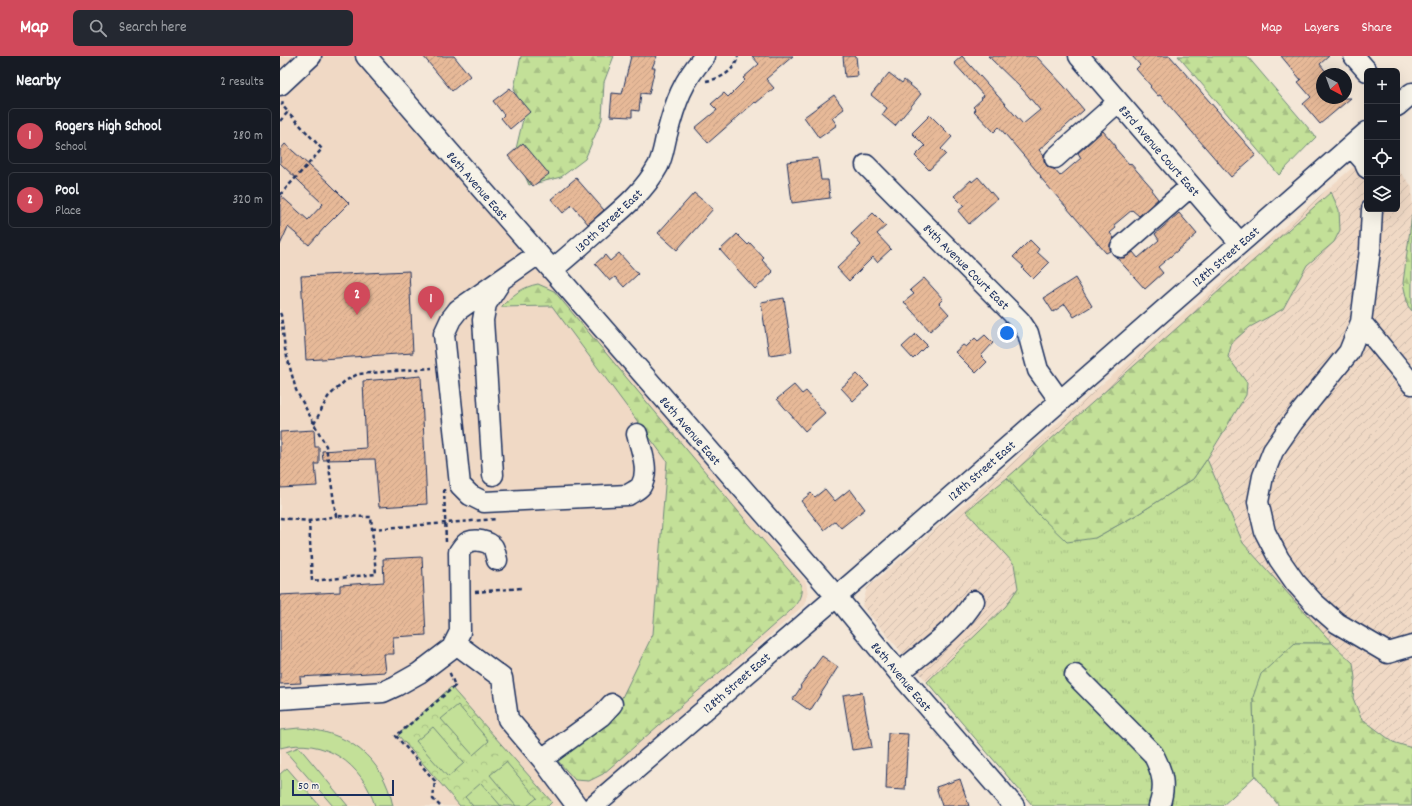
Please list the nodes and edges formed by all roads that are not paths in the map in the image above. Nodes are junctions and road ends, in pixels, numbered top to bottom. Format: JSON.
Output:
{"nodes":[{"id":1,"x":311,"y":56,"type":"edge"},
{"id":2,"x":366,"y":56,"type":"edge"},
{"id":3,"x":705,"y":56,"type":"edge"},
{"id":4,"x":1079,"y":56,"type":"edge"},
{"id":5,"x":1354,"y":56,"type":"edge"},
{"id":6,"x":1364,"y":68,"type":"edge"},
{"id":7,"x":282,"y":91,"type":"edge"},
{"id":8,"x":1412,"y":93,"type":"edge"},
{"id":9,"x":1118,"y":102,"type":"junction"},
{"id":10,"x":1398,"y":104,"type":"edge"},
{"id":11,"x":1364,"y":135,"type":"edge"},
{"id":12,"x":1351,"y":146,"type":"junction"},
{"id":13,"x":1055,"y":158,"type":"dead end"},
{"id":14,"x":1364,"y":161,"type":"edge"},
{"id":15,"x":866,"y":166,"type":"dead end"},
{"id":16,"x":1191,"y":186,"type":"junction"},
{"id":17,"x":1372,"y":212,"type":"edge"},
{"id":18,"x":1240,"y":243,"type":"junction"},
{"id":19,"x":1121,"y":247,"type":"dead end"},
{"id":20,"x":538,"y":254,"type":"junction"},
{"id":21,"x":552,"y":270,"type":"junction"},
{"id":22,"x":503,"y":279,"type":"junction"},
{"id":23,"x":1361,"y":322,"type":"junction"},
{"id":24,"x":1412,"y":384,"type":"edge"},
{"id":25,"x":1060,"y":401,"type":"junction"},
{"id":26,"x":636,"y":434,"type":"dead end"},
{"id":27,"x":492,"y":475,"type":"dead end"},
{"id":28,"x":497,"y":560,"type":"dead end"},
{"id":29,"x":836,"y":596,"type":"junction"},
{"id":30,"x":974,"y":601,"type":"dead end"},
{"id":31,"x":1412,"y":646,"type":"edge"},
{"id":32,"x":448,"y":650,"type":"junction"},
{"id":33,"x":899,"y":673,"type":"junction"},
{"id":34,"x":1075,"y":675,"type":"dead end"},
{"id":35,"x":280,"y":698,"type":"edge"},
{"id":36,"x":612,"y":704,"type":"dead end"},
{"id":37,"x":542,"y":759,"type":"junction"},
{"id":38,"x":577,"y":806,"type":"edge"},
{"id":39,"x":593,"y":806,"type":"edge"},
{"id":40,"x":1014,"y":806,"type":"edge"},
{"id":41,"x":1159,"y":806,"type":"edge"}],
"edges":[{"from":1,"to":7,"type":"street"},
{"from":2,"to":20,"type":"street","name":"86th Avenue East"},
{"from":3,"to":21,"type":"street","name":"130th Street East"},
{"from":4,"to":9,"type":"street","name":"83rd Avenue Court East"},
{"from":5,"to":6,"type":"street"},
{"from":8,"to":10,"type":"street"},
{"from":9,"to":13,"type":"street"},
{"from":9,"to":16,"type":"street","name":"83rd Avenue Court East"},
{"from":11,"to":12,"type":"street","name":"128th Street East"},
{"from":12,"to":14,"type":"street"},
{"from":12,"to":18,"type":"street","name":"128th Street East"},
{"from":15,"to":25,"type":"street","name":"84th Avenue Court East"},
{"from":16,"to":18,"type":"street","name":"83rd Avenue Court East"},
{"from":16,"to":19,"type":"street"},
{"from":17,"to":23,"type":"street"},
{"from":18,"to":25,"type":"street","name":"128th Street East"},
{"from":20,"to":21,"type":"street","name":"86th Avenue East"},
{"from":20,"to":22,"type":"street"},
{"from":21,"to":29,"type":"street","name":"86th Avenue East"},
{"from":22,"to":26,"type":"street"},
{"from":22,"to":27,"type":"street"},
{"from":23,"to":24,"type":"street"},
{"from":23,"to":31,"type":"street"},
{"from":25,"to":29,"type":"street","name":"128th Street East"},
{"from":28,"to":32,"type":"street"},
{"from":29,"to":33,"type":"street","name":"86th Avenue East"},
{"from":29,"to":39,"type":"street","name":"128th Street East"},
{"from":30,"to":33,"type":"street"},
{"from":32,"to":35,"type":"street"},
{"from":32,"to":37,"type":"street"},
{"from":33,"to":40,"type":"street","name":"86th Avenue East"},
{"from":34,"to":41,"type":"street"},
{"from":36,"to":37,"type":"street"},
{"from":37,"to":38,"type":"street"}]}
